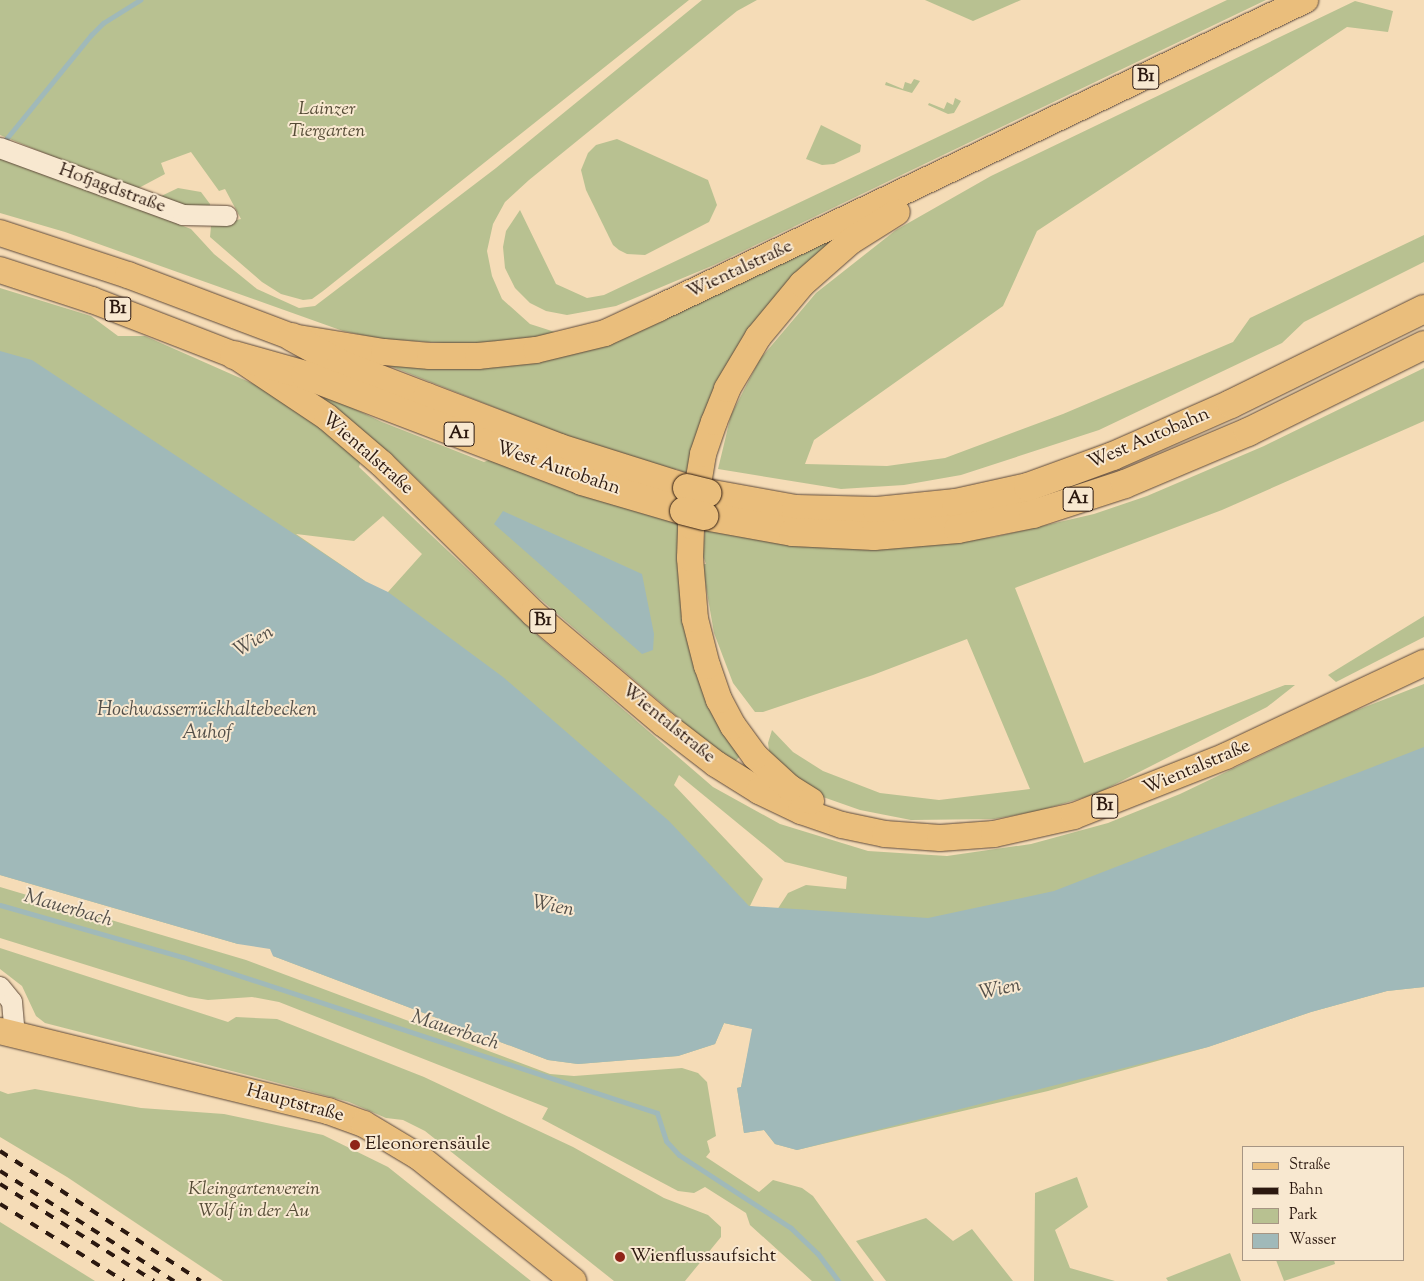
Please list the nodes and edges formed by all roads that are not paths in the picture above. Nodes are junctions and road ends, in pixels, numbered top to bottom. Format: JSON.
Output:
{"nodes":[{"id":1,"x":1305,"y":0,"type":"edge"},
{"id":2,"x":0,"y":148,"type":"edge"},
{"id":3,"x":987,"y":153,"type":"junction"},
{"id":4,"x":227,"y":216,"type":"dead end"},
{"id":5,"x":0,"y":233,"type":"edge"},
{"id":6,"x":0,"y":270,"type":"edge"},
{"id":7,"x":1424,"y":309,"type":"edge"},
{"id":8,"x":292,"y":337,"type":"junction"},
{"id":9,"x":1424,"y":345,"type":"edge"},
{"id":10,"x":234,"y":355,"type":"junction"},
{"id":11,"x":696,"y":502,"type":"junction"},
{"id":12,"x":1424,"y":663,"type":"edge"},
{"id":13,"x":885,"y":834,"type":"junction"},
{"id":14,"x":0,"y":987,"type":"edge"},
{"id":15,"x":7,"y":1032,"type":"edge"},
{"id":16,"x":573,"y":1281,"type":"edge"}],
"edges":[{"from":1,"to":3,"type":"main road","name":"Wientalstraße","number":"B1"},
{"from":2,"to":4,"type":"street","name":"Hofjagdstraße"},
{"from":3,"to":8,"type":"main road","name":"Wientalstraße","number":"B1"},
{"from":3,"to":13,"type":"main road"},
{"from":5,"to":8,"type":"main road","name":"Wientalstraße","number":"B1"},
{"from":6,"to":10,"type":"main road","name":"Wientalstraße","number":"B1"},
{"from":7,"to":11,"type":"highway","name":"West Autobahn","number":"A1"},
{"from":8,"to":11,"type":"highway","name":"West Autobahn","number":"A1"},
{"from":9,"to":11,"type":"highway","name":"West Autobahn","number":"A1"},
{"from":10,"to":11,"type":"highway","name":"West Autobahn","number":"A1"},
{"from":10,"to":13,"type":"main road","name":"Wientalstraße","number":"B1"},
{"from":12,"to":13,"type":"main road","name":"Wientalstraße","number":"B1"},
{"from":14,"to":15,"type":"street"},
{"from":15,"to":16,"type":"main road","name":"Hauptstraße"}]}
